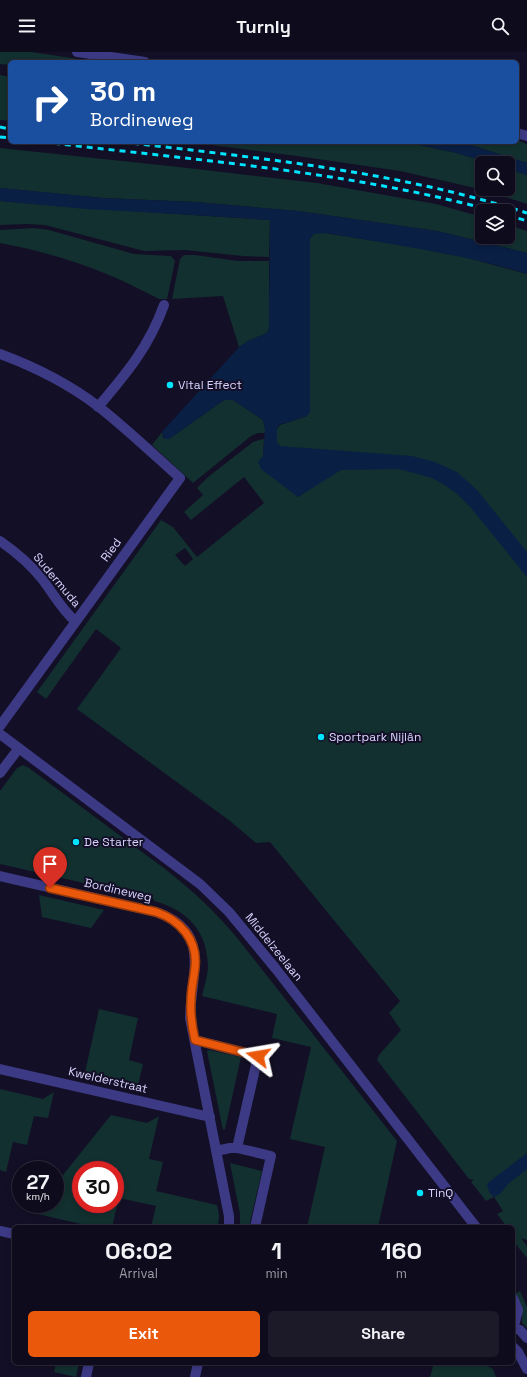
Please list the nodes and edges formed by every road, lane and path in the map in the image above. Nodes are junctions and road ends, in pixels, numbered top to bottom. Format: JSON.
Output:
{"nodes":[{"id":1,"x":77,"y":52,"type":"edge"},
{"id":2,"x":131,"y":60,"type":"edge"},
{"id":3,"x":164,"y":305,"type":"dead end"},
{"id":4,"x":0,"y":354,"type":"edge"},
{"id":5,"x":98,"y":407,"type":"junction"},
{"id":6,"x":0,"y":541,"type":"edge"},
{"id":7,"x":75,"y":621,"type":"junction"},
{"id":8,"x":0,"y":726,"type":"edge"},
{"id":9,"x":0,"y":734,"type":"edge"},
{"id":10,"x":19,"y":748,"type":"junction"},
{"id":11,"x":0,"y":773,"type":"edge"},
{"id":12,"x":0,"y":876,"type":"edge"},
{"id":13,"x":195,"y":1040,"type":"junction"},
{"id":14,"x":0,"y":1069,"type":"edge"},
{"id":15,"x":210,"y":1117,"type":"junction"},
{"id":16,"x":237,"y":1148,"type":"junction"},
{"id":17,"x":216,"y":1151,"type":"junction"},
{"id":18,"x":229,"y":1225,"type":"edge"},
{"id":19,"x":255,"y":1225,"type":"edge"},
{"id":20,"x":474,"y":1225,"type":"edge"},
{"id":21,"x":0,"y":1231,"type":"edge"},
{"id":22,"x":12,"y":1234,"type":"edge"},
{"id":23,"x":515,"y":1303,"type":"edge"},
{"id":24,"x":515,"y":1321,"type":"edge"},
{"id":25,"x":515,"y":1329,"type":"edge"},
{"id":26,"x":527,"y":1338,"type":"edge"},
{"id":27,"x":515,"y":1349,"type":"edge"},
{"id":28,"x":89,"y":1365,"type":"edge"},
{"id":29,"x":198,"y":1365,"type":"edge"},
{"id":30,"x":527,"y":1370,"type":"edge"},
{"id":31,"x":86,"y":1377,"type":"edge"},
{"id":32,"x":195,"y":1377,"type":"edge"}],
"edges":[{"from":1,"to":2,"type":"street"},
{"from":3,"to":5,"type":"street"},
{"from":4,"to":5,"type":"street","name":"Ried"},
{"from":5,"to":7,"type":"street","name":"Ried"},
{"from":6,"to":7,"type":"street","name":"Sudermuda"},
{"from":7,"to":8,"type":"street","name":"Ried"},
{"from":9,"to":10,"type":"street","name":"Middelzeelaan"},
{"from":10,"to":11,"type":"street"},
{"from":10,"to":20,"type":"street","name":"Middelzeelaan"},
{"from":12,"to":13,"type":"street","name":"Bordineweg"},
{"from":13,"to":15,"type":"street","name":"Bordineweg"},
{"from":13,"to":16,"type":"street"},
{"from":14,"to":15,"type":"street","name":"Kwelderstraat"},
{"from":15,"to":17,"type":"street","name":"Bordineweg"},
{"from":16,"to":17,"type":"street"},
{"from":16,"to":19,"type":"street"},
{"from":17,"to":18,"type":"street","name":"Bordineweg"},
{"from":21,"to":22,"type":"street"},
{"from":23,"to":24,"type":"street"},
{"from":25,"to":26,"type":"street"},
{"from":27,"to":30,"type":"street"},
{"from":28,"to":31,"type":"street"},
{"from":29,"to":32,"type":"street"}]}
